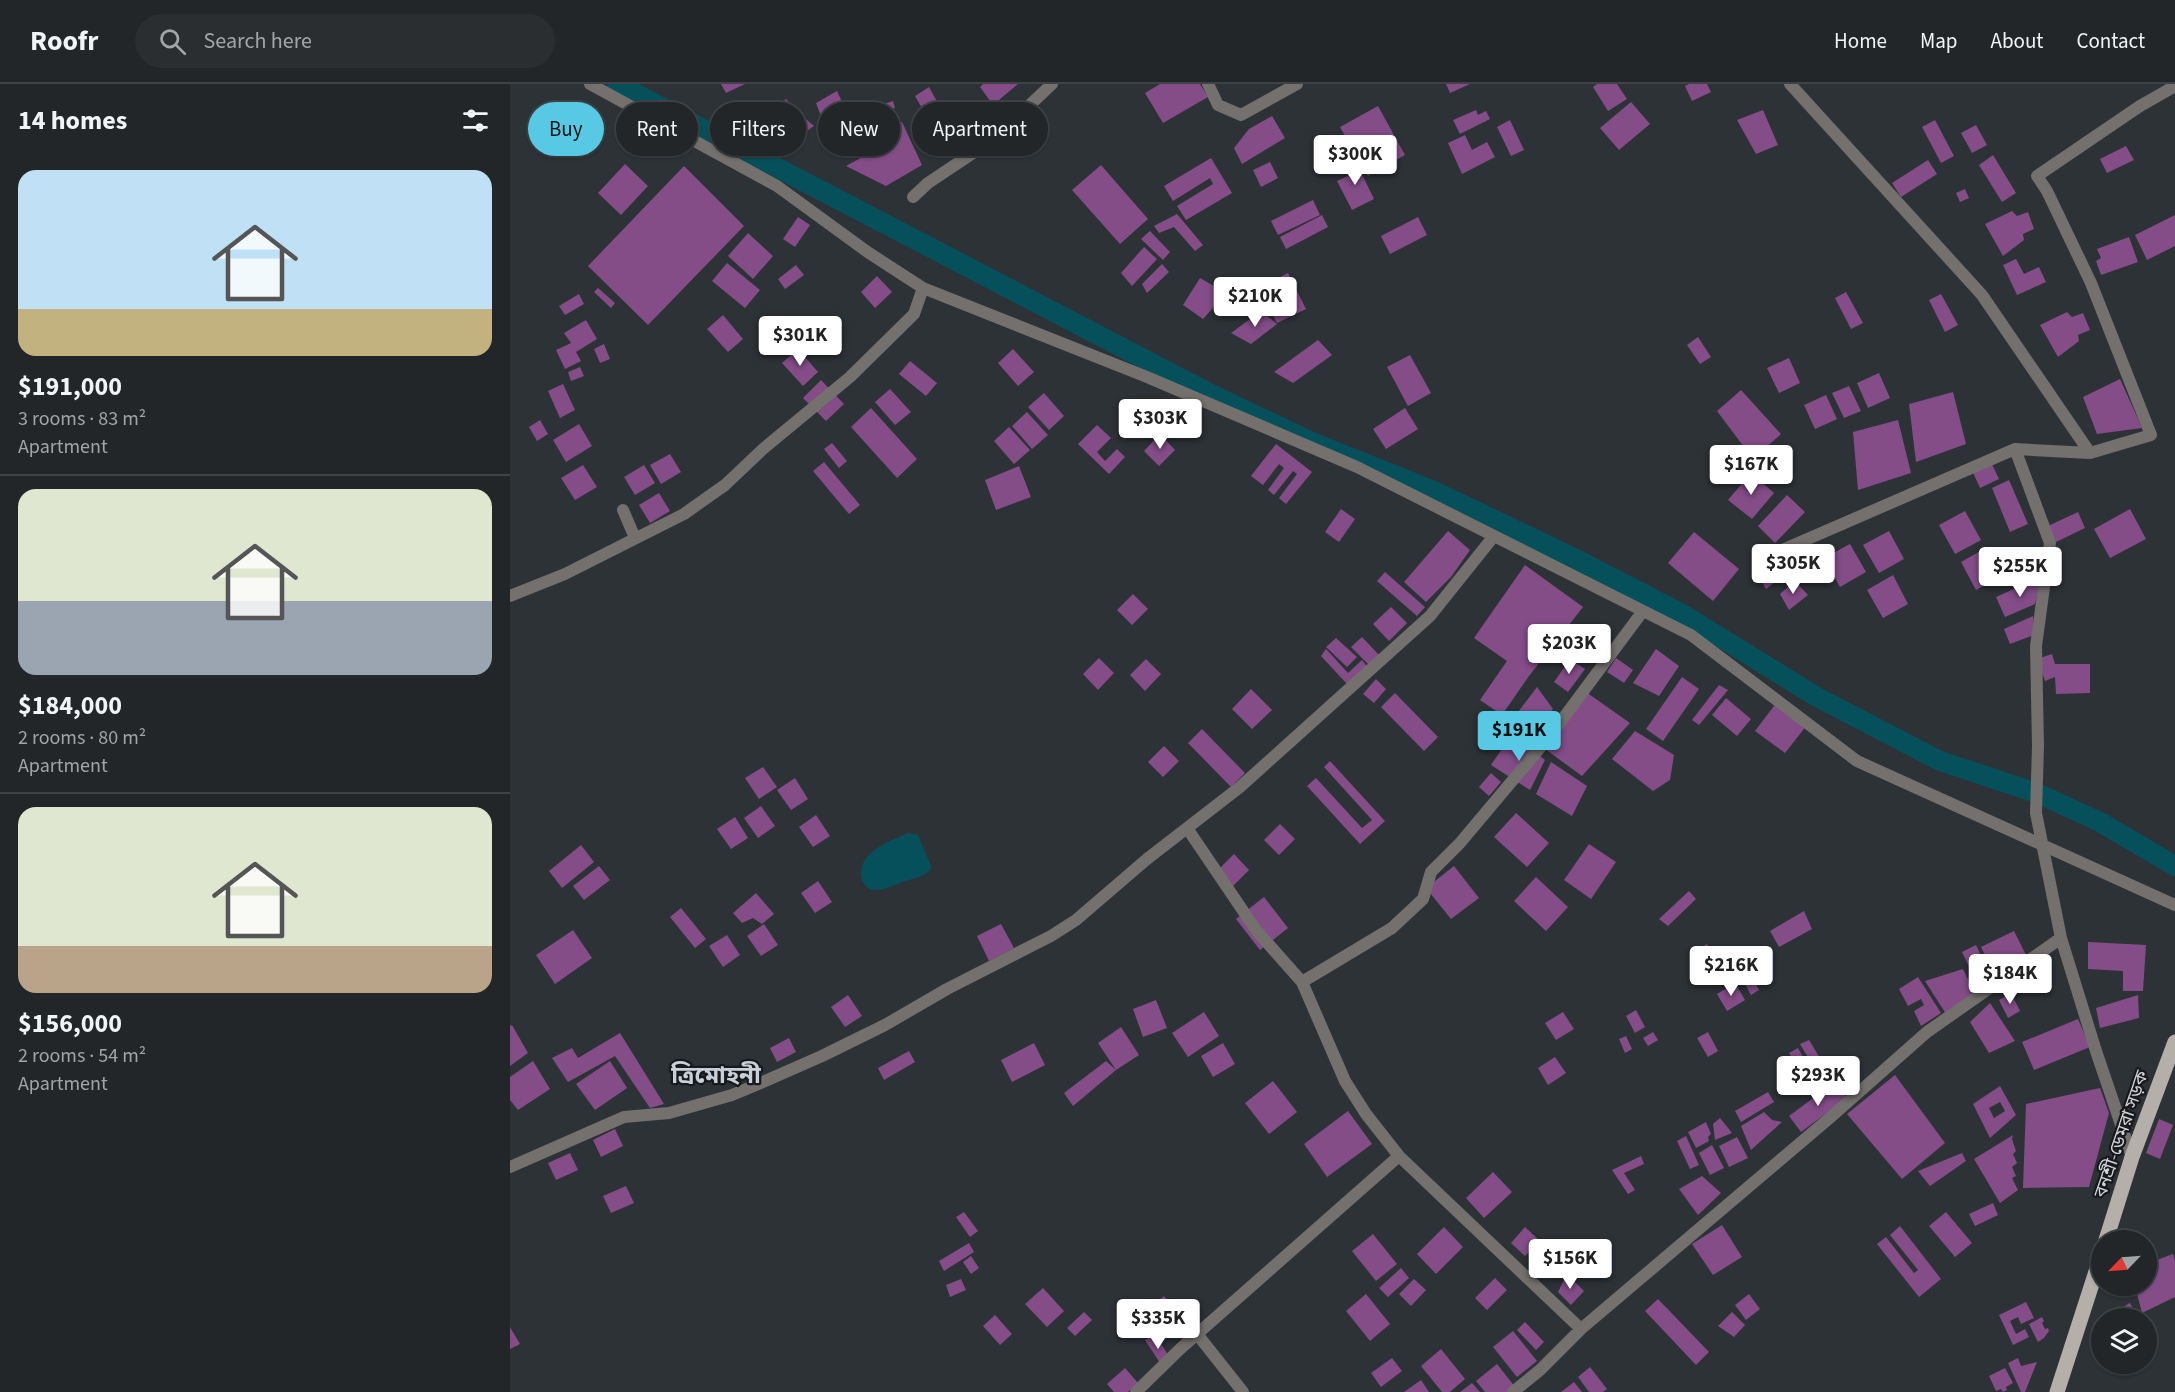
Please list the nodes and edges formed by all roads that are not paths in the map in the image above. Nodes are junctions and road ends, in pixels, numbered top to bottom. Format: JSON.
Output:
{"nodes":[{"id":1,"x":590,"y":84,"type":"edge"},
{"id":2,"x":1052,"y":84,"type":"edge"},
{"id":3,"x":1208,"y":84,"type":"edge"},
{"id":4,"x":1298,"y":84,"type":"edge"},
{"id":5,"x":1790,"y":84,"type":"edge"},
{"id":6,"x":2175,"y":86,"type":"edge"},
{"id":7,"x":913,"y":197,"type":"dead end"},
{"id":8,"x":923,"y":288,"type":"junction"},
{"id":9,"x":2015,"y":449,"type":"junction"},
{"id":10,"x":2090,"y":453,"type":"junction"},
{"id":11,"x":623,"y":510,"type":"dead end"},
{"id":12,"x":1494,"y":536,"type":"junction"},
{"id":13,"x":635,"y":538,"type":"junction"},
{"id":14,"x":1780,"y":551,"type":"dead end"},
{"id":15,"x":510,"y":596,"type":"edge"},
{"id":16,"x":1643,"y":611,"type":"junction"},
{"id":17,"x":1187,"y":828,"type":"junction"},
{"id":18,"x":2043,"y":847,"type":"junction"},
{"id":19,"x":2175,"y":905,"type":"edge"},
{"id":20,"x":2061,"y":938,"type":"junction"},
{"id":21,"x":1302,"y":982,"type":"junction"},
{"id":22,"x":2175,"y":1043,"type":"edge"},
{"id":23,"x":1399,"y":1156,"type":"junction"},
{"id":24,"x":2132,"y":1157,"type":"junction"},
{"id":25,"x":510,"y":1167,"type":"edge"},
{"id":26,"x":2109,"y":1230,"type":"edge"},
{"id":27,"x":2091,"y":1287,"type":"edge"},
{"id":28,"x":1581,"y":1329,"type":"junction"},
{"id":29,"x":1197,"y":1334,"type":"junction"},
{"id":30,"x":1136,"y":1392,"type":"edge"},
{"id":31,"x":1244,"y":1392,"type":"edge"},
{"id":32,"x":1513,"y":1392,"type":"edge"},
{"id":33,"x":2057,"y":1392,"type":"edge"}],
"edges":[{"from":1,"to":8,"type":"street"},
{"from":2,"to":7,"type":"street"},
{"from":3,"to":4,"type":"street"},
{"from":5,"to":10,"type":"street"},
{"from":6,"to":10,"type":"street"},
{"from":8,"to":12,"type":"street"},
{"from":8,"to":13,"type":"street"},
{"from":9,"to":10,"type":"street"},
{"from":9,"to":14,"type":"street"},
{"from":9,"to":18,"type":"street"},
{"from":11,"to":13,"type":"street"},
{"from":12,"to":16,"type":"street"},
{"from":12,"to":17,"type":"street"},
{"from":13,"to":15,"type":"street"},
{"from":16,"to":18,"type":"street"},
{"from":16,"to":21,"type":"street"},
{"from":17,"to":21,"type":"street"},
{"from":17,"to":25,"type":"street"},
{"from":18,"to":19,"type":"street"},
{"from":18,"to":20,"type":"street"},
{"from":20,"to":24,"type":"street"},
{"from":20,"to":28,"type":"street"},
{"from":21,"to":23,"type":"street"},
{"from":22,"to":24,"type":"main road","name":"বনশ্রী-ডেমরা সড়ক"},
{"from":23,"to":28,"type":"street"},
{"from":23,"to":29,"type":"street"},
{"from":24,"to":26,"type":"main road","name":"বনশ্রী-ডেমরা সড়ক"},
{"from":27,"to":33,"type":"main road"},
{"from":28,"to":32,"type":"street"},
{"from":29,"to":30,"type":"street"},
{"from":29,"to":31,"type":"street"}]}
